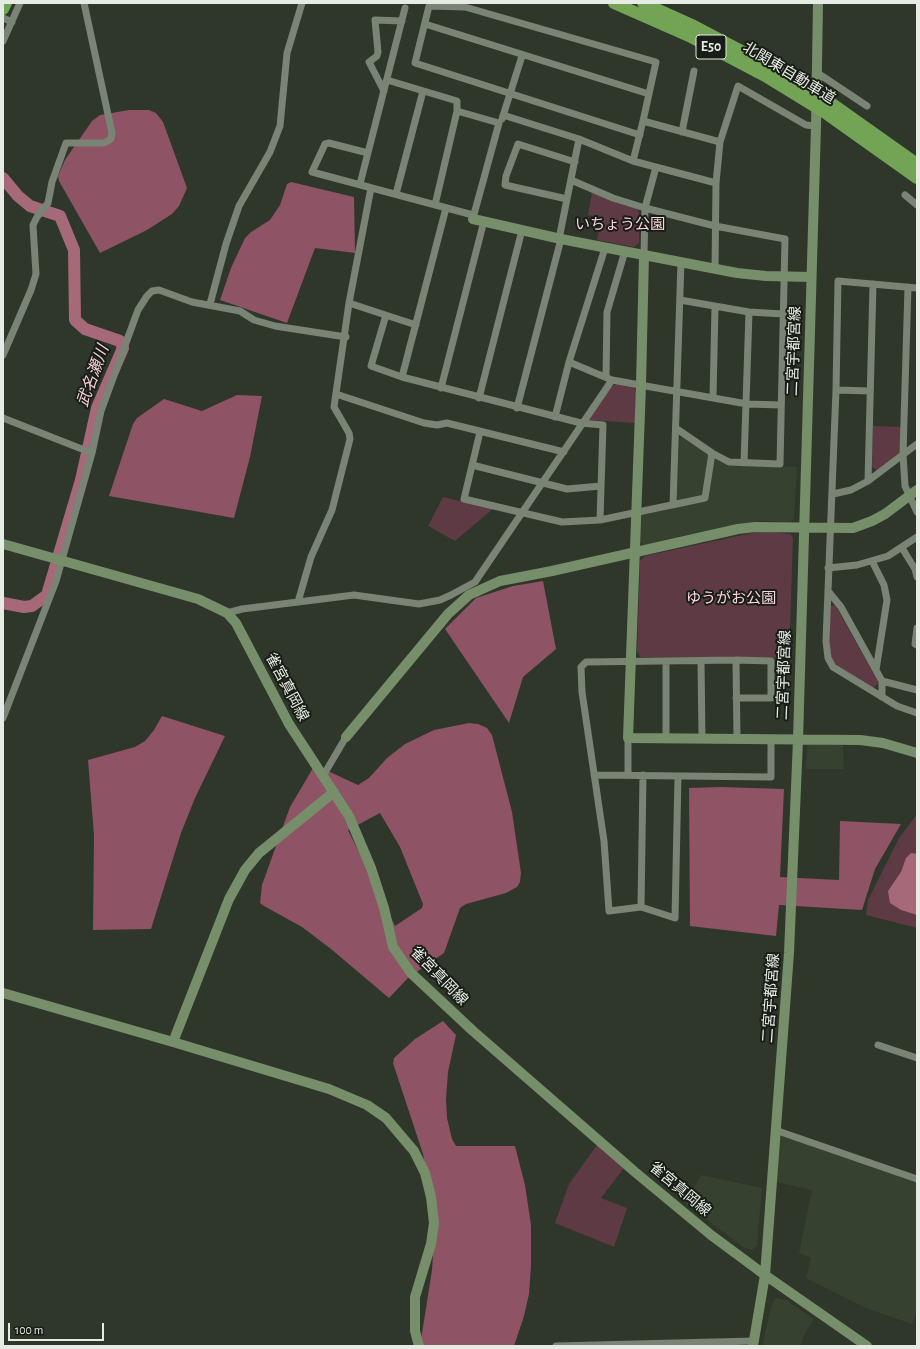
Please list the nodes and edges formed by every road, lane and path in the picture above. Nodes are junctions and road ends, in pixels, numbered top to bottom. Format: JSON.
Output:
{"nodes":[{"id":1,"x":6,"y":3,"type":"edge"},
{"id":2,"x":20,"y":3,"type":"edge"},
{"id":3,"x":84,"y":3,"type":"edge"},
{"id":4,"x":302,"y":3,"type":"edge"},
{"id":5,"x":614,"y":3,"type":"edge"},
{"id":6,"x":643,"y":3,"type":"edge"},
{"id":7,"x":818,"y":3,"type":"edge"},
{"id":8,"x":406,"y":8,"type":"dead end"},
{"id":9,"x":3,"y":9,"type":"edge"},
{"id":10,"x":3,"y":18,"type":"edge"},
{"id":11,"x":402,"y":21,"type":"junction"},
{"id":12,"x":12,"y":22,"type":"junction"},
{"id":13,"x":425,"y":24,"type":"junction"},
{"id":14,"x":3,"y":41,"type":"edge"},
{"id":15,"x":522,"y":56,"type":"junction"},
{"id":16,"x":694,"y":71,"type":"dead end"},
{"id":17,"x":816,"y":72,"type":"junction"},
{"id":18,"x":387,"y":80,"type":"junction"},
{"id":19,"x":384,"y":91,"type":"junction"},
{"id":20,"x":422,"y":91,"type":"junction"},
{"id":21,"x":510,"y":93,"type":"junction"},
{"id":22,"x":649,"y":94,"type":"junction"},
{"id":23,"x":867,"y":106,"type":"dead end"},
{"id":24,"x":828,"y":108,"type":"junction"},
{"id":25,"x":457,"y":111,"type":"junction"},
{"id":26,"x":503,"y":115,"type":"junction"},
{"id":27,"x":643,"y":121,"type":"junction"},
{"id":28,"x":500,"y":123,"type":"junction"},
{"id":29,"x":816,"y":126,"type":"junction"},
{"id":30,"x":682,"y":132,"type":"junction"},
{"id":31,"x":640,"y":135,"type":"junction"},
{"id":32,"x":580,"y":139,"type":"junction"},
{"id":33,"x":720,"y":142,"type":"junction"},
{"id":34,"x":368,"y":153,"type":"junction"},
{"id":35,"x":633,"y":161,"type":"junction"},
{"id":36,"x":575,"y":162,"type":"junction"},
{"id":37,"x":917,"y":164,"type":"edge"},
{"id":38,"x":656,"y":167,"type":"junction"},
{"id":39,"x":917,"y":178,"type":"edge"},
{"id":40,"x":571,"y":180,"type":"junction"},
{"id":41,"x":716,"y":183,"type":"junction"},
{"id":42,"x":360,"y":184,"type":"junction"},
{"id":43,"x":371,"y":188,"type":"junction"},
{"id":44,"x":396,"y":194,"type":"junction"},
{"id":45,"x":905,"y":195,"type":"dead end"},
{"id":46,"x":567,"y":198,"type":"junction"},
{"id":47,"x":435,"y":205,"type":"junction"},
{"id":48,"x":917,"y":205,"type":"edge"},
{"id":49,"x":446,"y":208,"type":"junction"},
{"id":50,"x":645,"y":208,"type":"junction"},
{"id":51,"x":473,"y":217,"type":"junction"},
{"id":52,"x":484,"y":221,"type":"junction"},
{"id":53,"x":715,"y":226,"type":"junction"},
{"id":54,"x":522,"y":230,"type":"junction"},
{"id":55,"x":560,"y":239,"type":"junction"},
{"id":56,"x":605,"y":248,"type":"junction"},
{"id":57,"x":625,"y":252,"type":"junction"},
{"id":58,"x":644,"y":255,"type":"junction"},
{"id":59,"x":681,"y":262,"type":"junction"},
{"id":60,"x":715,"y":268,"type":"junction"},
{"id":61,"x":784,"y":276,"type":"junction"},
{"id":62,"x":811,"y":277,"type":"junction"},
{"id":63,"x":873,"y":284,"type":"junction"},
{"id":64,"x":908,"y":287,"type":"junction"},
{"id":65,"x":917,"y":288,"type":"edge"},
{"id":66,"x":680,"y":300,"type":"junction"},
{"id":67,"x":349,"y":303,"type":"junction"},
{"id":68,"x":210,"y":304,"type":"junction"},
{"id":69,"x":715,"y":307,"type":"junction"},
{"id":70,"x":750,"y":312,"type":"junction"},
{"id":71,"x":784,"y":314,"type":"junction"},
{"id":72,"x":386,"y":315,"type":"junction"},
{"id":73,"x":416,"y":325,"type":"junction"},
{"id":74,"x":346,"y":337,"type":"junction"},
{"id":75,"x":3,"y":355,"type":"edge"},
{"id":76,"x":569,"y":362,"type":"junction"},
{"id":77,"x":402,"y":377,"type":"junction"},
{"id":78,"x":609,"y":378,"type":"junction"},
{"id":79,"x":641,"y":385,"type":"junction"},
{"id":80,"x":440,"y":388,"type":"junction"},
{"id":81,"x":836,"y":390,"type":"junction"},
{"id":82,"x":870,"y":391,"type":"junction"},
{"id":83,"x":678,"y":393,"type":"junction"},
{"id":84,"x":336,"y":394,"type":"junction"},
{"id":85,"x":479,"y":398,"type":"junction"},
{"id":86,"x":713,"y":398,"type":"junction"},
{"id":87,"x":747,"y":404,"type":"junction"},
{"id":88,"x":781,"y":405,"type":"junction"},
{"id":89,"x":517,"y":408,"type":"junction"},
{"id":90,"x":555,"y":417,"type":"junction"},
{"id":91,"x":3,"y":418,"type":"edge"},
{"id":92,"x":581,"y":423,"type":"junction"},
{"id":93,"x":677,"y":429,"type":"junction"},
{"id":94,"x":480,"y":432,"type":"junction"},
{"id":95,"x":917,"y":444,"type":"edge"},
{"id":96,"x":564,"y":452,"type":"junction"},
{"id":97,"x":92,"y":453,"type":"junction"},
{"id":98,"x":712,"y":453,"type":"junction"},
{"id":99,"x":903,"y":454,"type":"junction"},
{"id":100,"x":744,"y":463,"type":"junction"},
{"id":101,"x":472,"y":465,"type":"junction"},
{"id":102,"x":868,"y":481,"type":"junction"},
{"id":103,"x":542,"y":483,"type":"junction"},
{"id":104,"x":601,"y":486,"type":"junction"},
{"id":105,"x":913,"y":493,"type":"edge"},
{"id":106,"x":833,"y":494,"type":"junction"},
{"id":107,"x":673,"y":505,"type":"junction"},
{"id":108,"x":917,"y":512,"type":"edge"},
{"id":109,"x":520,"y":513,"type":"junction"},
{"id":110,"x":636,"y":513,"type":"junction"},
{"id":111,"x":600,"y":520,"type":"junction"},
{"id":112,"x":804,"y":528,"type":"junction"},
{"id":113,"x":830,"y":528,"type":"junction"},
{"id":114,"x":917,"y":537,"type":"edge"},
{"id":115,"x":3,"y":544,"type":"edge"},
{"id":116,"x":902,"y":548,"type":"junction"},
{"id":117,"x":634,"y":552,"type":"junction"},
{"id":118,"x":872,"y":561,"type":"junction"},
{"id":119,"x":62,"y":562,"type":"junction"},
{"id":120,"x":828,"y":568,"type":"junction"},
{"id":121,"x":917,"y":577,"type":"edge"},
{"id":122,"x":828,"y":591,"type":"junction"},
{"id":123,"x":440,"y":600,"type":"junction"},
{"id":124,"x":298,"y":602,"type":"junction"},
{"id":125,"x":453,"y":610,"type":"junction"},
{"id":126,"x":227,"y":613,"type":"junction"},
{"id":127,"x":917,"y":628,"type":"edge"},
{"id":128,"x":917,"y":645,"type":"edge"},
{"id":129,"x":736,"y":660,"type":"junction"},
{"id":130,"x":630,"y":661,"type":"junction"},
{"id":131,"x":666,"y":661,"type":"junction"},
{"id":132,"x":701,"y":661,"type":"junction"},
{"id":133,"x":876,"y":670,"type":"junction"},
{"id":134,"x":882,"y":681,"type":"junction"},
{"id":135,"x":917,"y":690,"type":"edge"},
{"id":136,"x":882,"y":697,"type":"junction"},
{"id":137,"x":736,"y":698,"type":"junction"},
{"id":138,"x":917,"y":713,"type":"edge"},
{"id":139,"x":3,"y":718,"type":"edge"},
{"id":140,"x":346,"y":737,"type":"joint"},
{"id":141,"x":628,"y":738,"type":"junction"},
{"id":142,"x":666,"y":738,"type":"junction"},
{"id":143,"x":702,"y":738,"type":"junction"},
{"id":144,"x":737,"y":739,"type":"junction"},
{"id":145,"x":771,"y":739,"type":"junction"},
{"id":146,"x":798,"y":740,"type":"junction"},
{"id":147,"x":917,"y":753,"type":"edge"},
{"id":148,"x":594,"y":775,"type":"junction"},
{"id":149,"x":628,"y":775,"type":"junction"},
{"id":150,"x":643,"y":775,"type":"junction"},
{"id":151,"x":323,"y":776,"type":"junction"},
{"id":152,"x":678,"y":776,"type":"junction"},
{"id":153,"x":334,"y":792,"type":"junction"},
{"id":154,"x":641,"y":907,"type":"junction"},
{"id":155,"x":3,"y":993,"type":"edge"},
{"id":156,"x":173,"y":1042,"type":"junction"},
{"id":157,"x":878,"y":1045,"type":"dead end"},
{"id":158,"x":917,"y":1058,"type":"edge"},
{"id":159,"x":775,"y":1130,"type":"junction"},
{"id":160,"x":917,"y":1179,"type":"edge"},
{"id":161,"x":765,"y":1275,"type":"junction"},
{"id":162,"x":753,"y":1344,"type":"edge"},
{"id":163,"x":419,"y":1346,"type":"edge"},
{"id":164,"x":556,"y":1346,"type":"edge"},
{"id":165,"x":867,"y":1346,"type":"edge"}],
"edges":[{"from":1,"to":9,"type":"highway"},
{"from":2,"to":12,"type":"street"},
{"from":3,"to":75,"type":"street"},
{"from":4,"to":68,"type":"street"},
{"from":5,"to":24,"type":"highway","name":"北関東自動車道","number":"E50"},
{"from":6,"to":24,"type":"highway","name":"北関東自動車道","number":"E50"},
{"from":7,"to":17,"type":"street","name":"二宮宇都宮線"},
{"from":8,"to":11,"type":"street"},
{"from":10,"to":12,"type":"street"},
{"from":11,"to":18,"type":"street"},
{"from":11,"to":19,"type":"street"},
{"from":12,"to":14,"type":"street"},
{"from":13,"to":15,"type":"street"},
{"from":13,"to":21,"type":"street"},
{"from":13,"to":22,"type":"street"},
{"from":15,"to":21,"type":"street"},
{"from":15,"to":22,"type":"street"},
{"from":16,"to":30,"type":"street"},
{"from":17,"to":23,"type":"street"},
{"from":17,"to":29,"type":"street","name":"二宮宇都宮線"},
{"from":18,"to":19,"type":"street"},
{"from":18,"to":20,"type":"street"},
{"from":19,"to":34,"type":"street"},
{"from":20,"to":25,"type":"street"},
{"from":20,"to":44,"type":"street"},
{"from":21,"to":26,"type":"street"},
{"from":21,"to":31,"type":"street"},
{"from":22,"to":27,"type":"street"},
{"from":24,"to":37,"type":"highway","name":"北関東自動車道","number":"E50"},
{"from":24,"to":39,"type":"highway","name":"北関東自動車道","number":"E50"},
{"from":25,"to":28,"type":"street"},
{"from":25,"to":47,"type":"street"},
{"from":26,"to":28,"type":"street"},
{"from":26,"to":32,"type":"street"},
{"from":27,"to":30,"type":"street"},
{"from":27,"to":31,"type":"street"},
{"from":28,"to":51,"type":"street"},
{"from":29,"to":33,"type":"street"},
{"from":29,"to":62,"type":"street","name":"二宮宇都宮線"},
{"from":30,"to":33,"type":"street"},
{"from":31,"to":35,"type":"street"},
{"from":32,"to":35,"type":"street"},
{"from":32,"to":36,"type":"street"},
{"from":33,"to":41,"type":"street"},
{"from":34,"to":42,"type":"street"},
{"from":34,"to":42,"type":"street"},
{"from":35,"to":38,"type":"street"},
{"from":36,"to":40,"type":"street"},
{"from":36,"to":46,"type":"street"},
{"from":38,"to":41,"type":"street"},
{"from":38,"to":50,"type":"street"},
{"from":40,"to":46,"type":"street"},
{"from":40,"to":50,"type":"street"},
{"from":41,"to":53,"type":"street"},
{"from":42,"to":43,"type":"street"},
{"from":43,"to":44,"type":"street"},
{"from":43,"to":67,"type":"street"},
{"from":44,"to":47,"type":"street"},
{"from":45,"to":48,"type":"street"},
{"from":46,"to":55,"type":"street"},
{"from":47,"to":49,"type":"street"},
{"from":49,"to":51,"type":"street"},
{"from":49,"to":73,"type":"street"},
{"from":50,"to":53,"type":"street"},
{"from":50,"to":58,"type":"street"},
{"from":51,"to":52,"type":"street"},
{"from":52,"to":54,"type":"street"},
{"from":52,"to":80,"type":"street"},
{"from":53,"to":60,"type":"street"},
{"from":53,"to":61,"type":"street"},
{"from":54,"to":55,"type":"street"},
{"from":54,"to":85,"type":"street"},
{"from":55,"to":56,"type":"street"},
{"from":55,"to":89,"type":"street"},
{"from":56,"to":57,"type":"street"},
{"from":56,"to":76,"type":"street"},
{"from":57,"to":58,"type":"street"},
{"from":57,"to":78,"type":"street"},
{"from":58,"to":59,"type":"street"},
{"from":58,"to":79,"type":"street"},
{"from":59,"to":60,"type":"street"},
{"from":59,"to":66,"type":"street"},
{"from":60,"to":61,"type":"street"},
{"from":61,"to":62,"type":"street"},
{"from":61,"to":71,"type":"street"},
{"from":62,"to":112,"type":"street","name":"二宮宇都宮線"},
{"from":63,"to":64,"type":"street"},
{"from":63,"to":81,"type":"street"},
{"from":63,"to":82,"type":"street"},
{"from":64,"to":65,"type":"street"},
{"from":64,"to":99,"type":"street"},
{"from":66,"to":69,"type":"street"},
{"from":66,"to":83,"type":"street"},
{"from":67,"to":72,"type":"street"},
{"from":67,"to":74,"type":"street"},
{"from":68,"to":74,"type":"street"},
{"from":68,"to":97,"type":"street"},
{"from":69,"to":70,"type":"street"},
{"from":69,"to":86,"type":"street"},
{"from":70,"to":71,"type":"street"},
{"from":70,"to":87,"type":"street"},
{"from":71,"to":88,"type":"street"},
{"from":72,"to":73,"type":"street"},
{"from":72,"to":77,"type":"street"},
{"from":73,"to":77,"type":"street"},
{"from":74,"to":84,"type":"street"},
{"from":76,"to":78,"type":"street"},
{"from":76,"to":90,"type":"street"},
{"from":77,"to":80,"type":"street"},
{"from":78,"to":79,"type":"street"},
{"from":78,"to":92,"type":"street"},
{"from":79,"to":83,"type":"street"},
{"from":79,"to":110,"type":"street"},
{"from":80,"to":85,"type":"street"},
{"from":81,"to":82,"type":"street"},
{"from":81,"to":106,"type":"street"},
{"from":82,"to":102,"type":"street"},
{"from":83,"to":86,"type":"street"},
{"from":83,"to":93,"type":"street"},
{"from":84,"to":94,"type":"street"},
{"from":84,"to":124,"type":"street"},
{"from":85,"to":89,"type":"street"},
{"from":86,"to":87,"type":"street"},
{"from":87,"to":88,"type":"street"},
{"from":87,"to":100,"type":"street"},
{"from":88,"to":100,"type":"street"},
{"from":89,"to":90,"type":"street"},
{"from":90,"to":92,"type":"street"},
{"from":91,"to":97,"type":"street"},
{"from":92,"to":96,"type":"street"},
{"from":92,"to":104,"type":"street"},
{"from":93,"to":98,"type":"street"},
{"from":93,"to":107,"type":"street"},
{"from":94,"to":96,"type":"street"},
{"from":94,"to":101,"type":"street"},
{"from":95,"to":99,"type":"street"},
{"from":96,"to":103,"type":"street"},
{"from":97,"to":119,"type":"street"},
{"from":98,"to":100,"type":"street"},
{"from":98,"to":107,"type":"street"},
{"from":99,"to":102,"type":"street"},
{"from":99,"to":105,"type":"street"},
{"from":101,"to":103,"type":"street"},
{"from":101,"to":109,"type":"street"},
{"from":102,"to":106,"type":"street"},
{"from":103,"to":104,"type":"street"},
{"from":103,"to":109,"type":"street"},
{"from":104,"to":111,"type":"street"},
{"from":105,"to":108,"type":"street"},
{"from":105,"to":113,"type":"street"},
{"from":106,"to":113,"type":"street"},
{"from":107,"to":110,"type":"street"},
{"from":109,"to":111,"type":"street"},
{"from":109,"to":123,"type":"street"},
{"from":110,"to":111,"type":"street"},
{"from":110,"to":117,"type":"street"},
{"from":112,"to":113,"type":"street"},
{"from":112,"to":117,"type":"street"},
{"from":112,"to":146,"type":"street","name":"二宮宇都宮線"},
{"from":113,"to":120,"type":"street"},
{"from":114,"to":116,"type":"street"},
{"from":115,"to":119,"type":"street","name":"雀宮真岡線"},
{"from":116,"to":118,"type":"street"},
{"from":116,"to":121,"type":"street"},
{"from":117,"to":125,"type":"street"},
{"from":117,"to":130,"type":"street"},
{"from":118,"to":120,"type":"street"},
{"from":118,"to":133,"type":"street"},
{"from":119,"to":126,"type":"street","name":"雀宮真岡線"},
{"from":119,"to":139,"type":"street"},
{"from":120,"to":122,"type":"street"},
{"from":122,"to":133,"type":"street"},
{"from":122,"to":136,"type":"street"},
{"from":123,"to":124,"type":"street"},
{"from":123,"to":125,"type":"street"},
{"from":124,"to":126,"type":"street"},
{"from":125,"to":140,"type":"street"},
{"from":126,"to":151,"type":"street","name":"雀宮真岡線"},
{"from":127,"to":128,"type":"street"},
{"from":129,"to":132,"type":"street"},
{"from":129,"to":137,"type":"street"},
{"from":129,"to":137,"type":"street"},
{"from":130,"to":131,"type":"street"},
{"from":130,"to":141,"type":"street"},
{"from":130,"to":148,"type":"street"},
{"from":131,"to":132,"type":"street"},
{"from":131,"to":142,"type":"street"},
{"from":132,"to":143,"type":"street"},
{"from":133,"to":134,"type":"street"},
{"from":134,"to":135,"type":"street"},
{"from":134,"to":136,"type":"street"},
{"from":136,"to":138,"type":"street"},
{"from":137,"to":144,"type":"street"},
{"from":140,"to":151,"type":"street"},
{"from":141,"to":142,"type":"street"},
{"from":141,"to":149,"type":"street"},
{"from":142,"to":143,"type":"street"},
{"from":143,"to":144,"type":"street"},
{"from":144,"to":145,"type":"street"},
{"from":145,"to":146,"type":"street"},
{"from":145,"to":152,"type":"street"},
{"from":146,"to":147,"type":"street"},
{"from":146,"to":159,"type":"street","name":"二宮宇都宮線"},
{"from":148,"to":149,"type":"street"},
{"from":148,"to":154,"type":"street"},
{"from":149,"to":150,"type":"street"},
{"from":150,"to":152,"type":"street"},
{"from":150,"to":154,"type":"street"},
{"from":151,"to":153,"type":"street","name":"雀宮真岡線"},
{"from":152,"to":154,"type":"street"},
{"from":153,"to":156,"type":"street"},
{"from":153,"to":161,"type":"street","name":"雀宮真岡線"},
{"from":155,"to":156,"type":"street"},
{"from":156,"to":163,"type":"street"},
{"from":157,"to":158,"type":"street"},
{"from":159,"to":160,"type":"street"},
{"from":159,"to":161,"type":"street","name":"二宮宇都宮線"},
{"from":161,"to":162,"type":"street","name":"二宮宇都宮線"},
{"from":161,"to":165,"type":"street","name":"雀宮真岡線"},
{"from":162,"to":164,"type":"street"}]}
